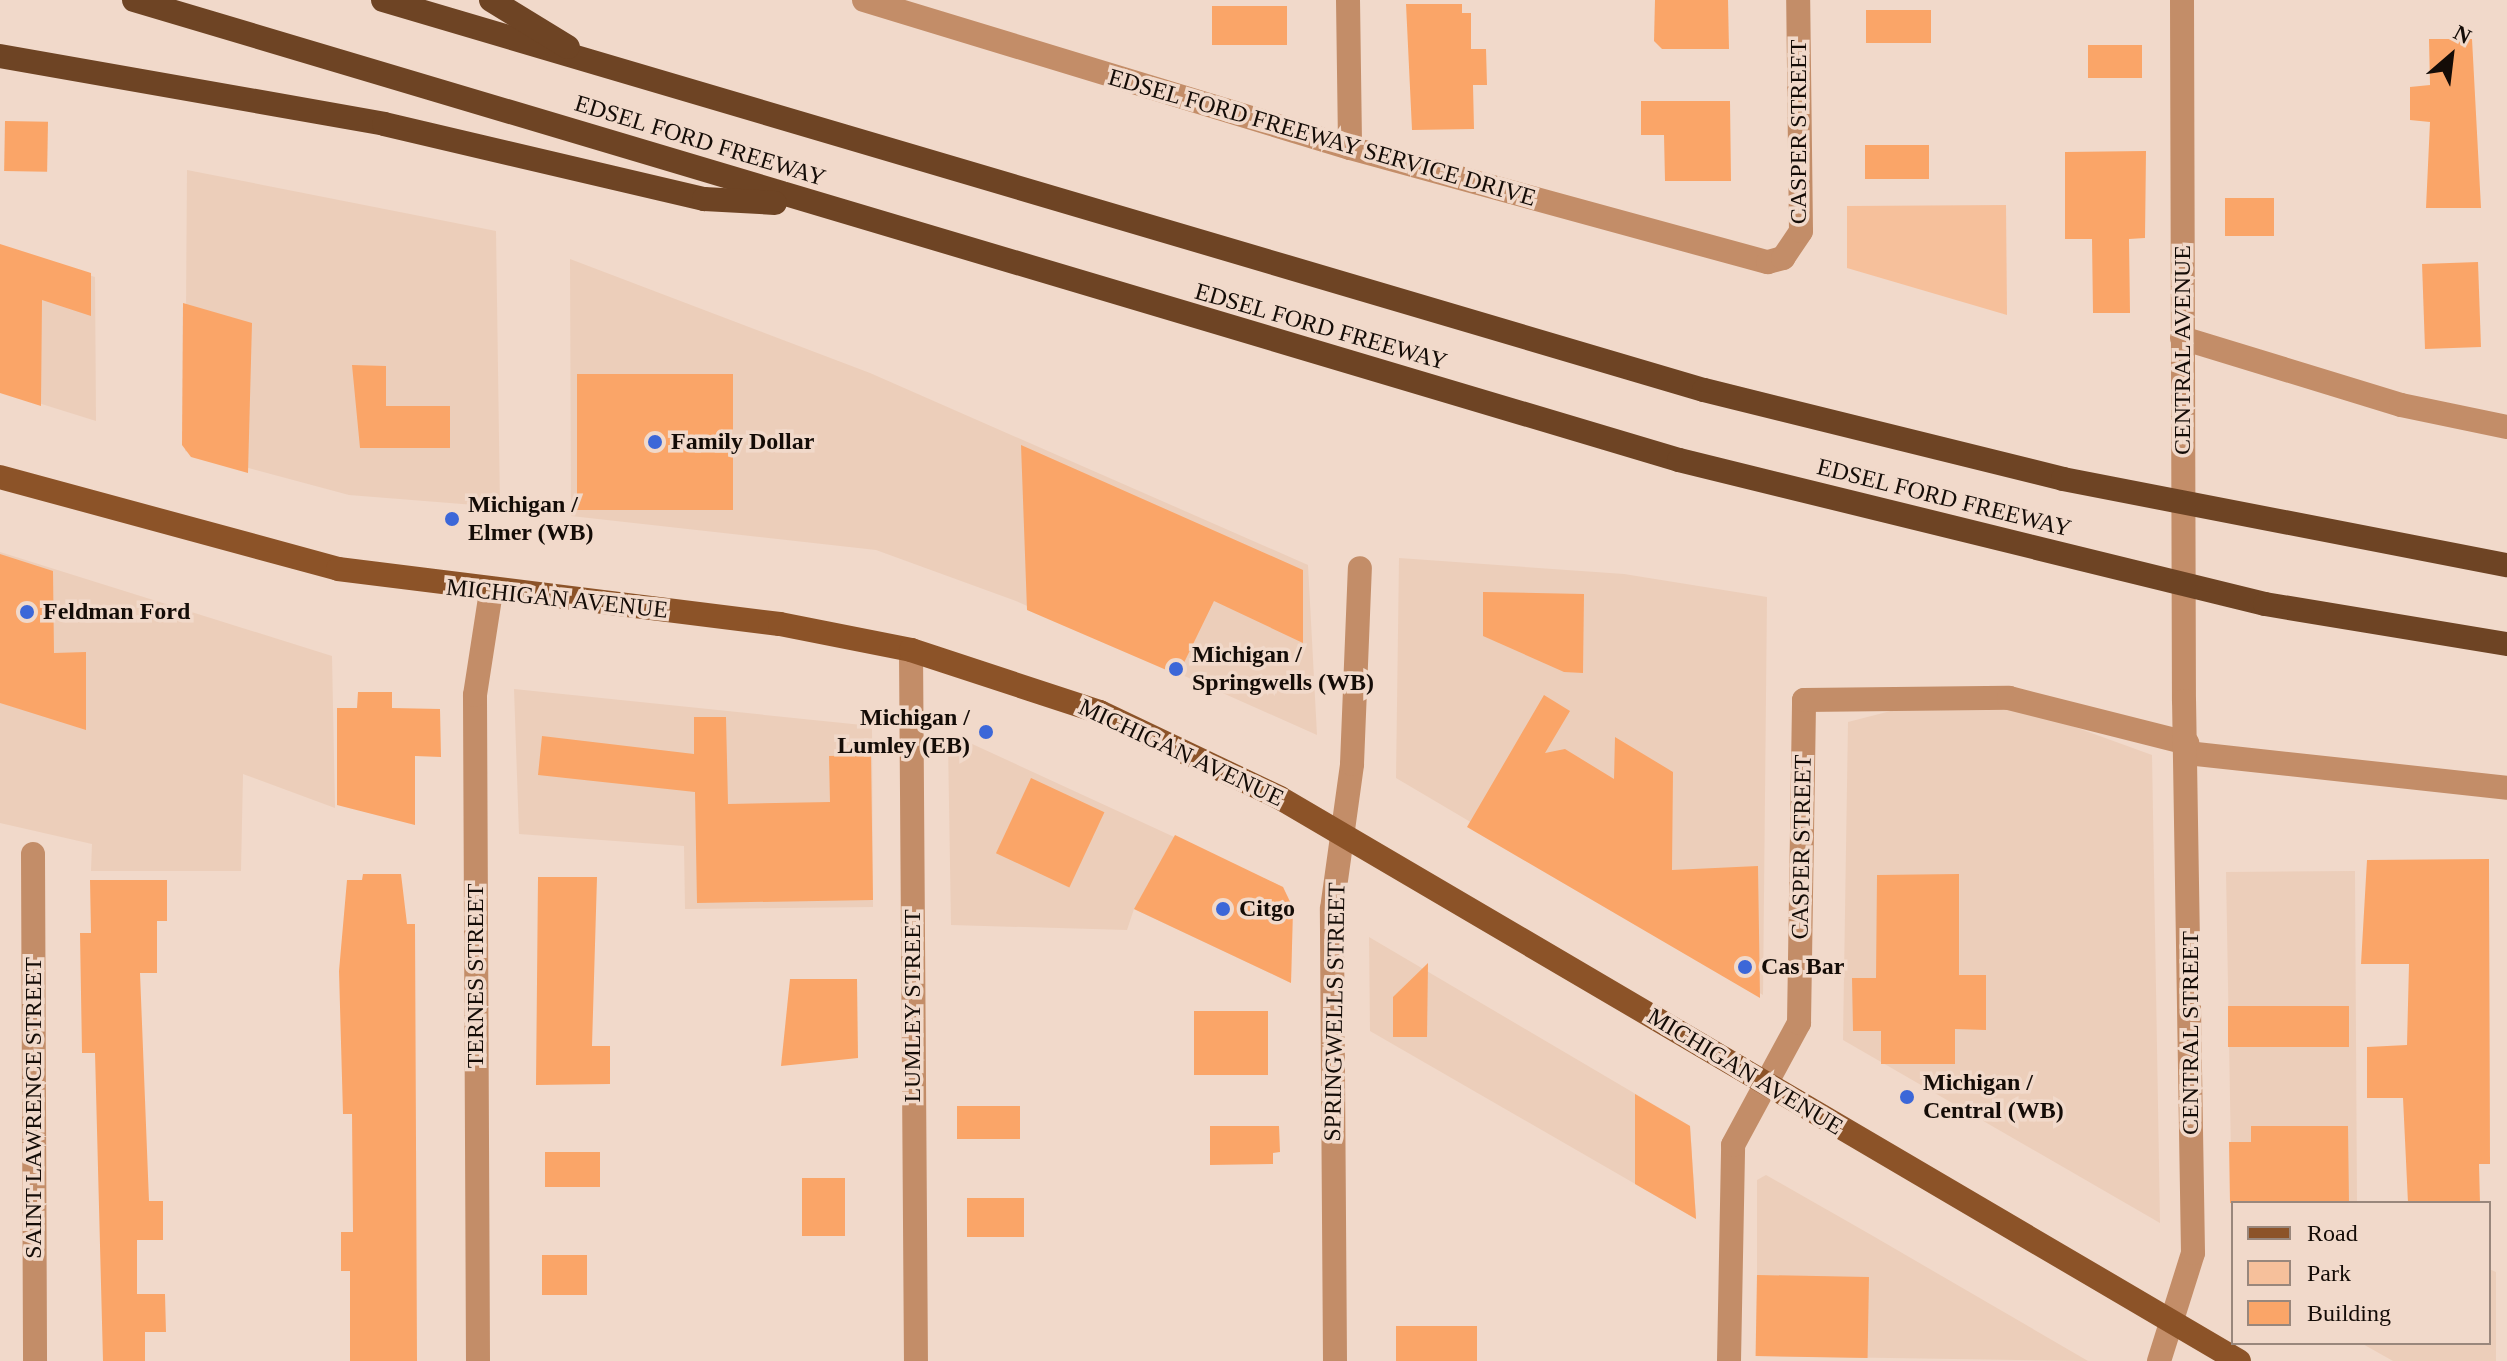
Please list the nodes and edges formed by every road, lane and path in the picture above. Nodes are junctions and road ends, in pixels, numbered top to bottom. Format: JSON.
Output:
{"nodes":[{"id":1,"x":134,"y":0,"type":"edge"},
{"id":2,"x":383,"y":0,"type":"edge"},
{"id":3,"x":491,"y":0,"type":"edge"},
{"id":4,"x":864,"y":0,"type":"edge"},
{"id":5,"x":1348,"y":0,"type":"edge"},
{"id":6,"x":1798,"y":0,"type":"edge"},
{"id":7,"x":2182,"y":0,"type":"edge"},
{"id":8,"x":926,"y":9,"type":"edge"},
{"id":9,"x":0,"y":56,"type":"edge"},
{"id":10,"x":597,"y":65,"type":"junction"},
{"id":11,"x":1350,"y":148,"type":"junction"},
{"id":12,"x":812,"y":205,"type":"junction"},
{"id":13,"x":1783,"y":258,"type":"joint"},
{"id":14,"x":2182,"y":338,"type":"junction"},
{"id":15,"x":2507,"y":427,"type":"edge"},
{"id":16,"x":0,"y":477,"type":"edge"},
{"id":17,"x":2507,"y":565,"type":"edge"},
{"id":18,"x":1360,"y":568,"type":"dead end"},
{"id":19,"x":491,"y":592,"type":"junction"},
{"id":20,"x":2507,"y":644,"type":"edge"},
{"id":21,"x":911,"y":650,"type":"junction"},
{"id":22,"x":2184,"y":701,"type":"joint"},
{"id":23,"x":2187,"y":748,"type":"junction"},
{"id":24,"x":2507,"y":788,"type":"edge"},
{"id":25,"x":1342,"y":834,"type":"junction"},
{"id":26,"x":33,"y":854,"type":"dead end"},
{"id":27,"x":1764,"y":1084,"type":"junction"},
{"id":28,"x":2171,"y":1324,"type":"junction"},
{"id":29,"x":35,"y":1361,"type":"edge"},
{"id":30,"x":478,"y":1361,"type":"edge"},
{"id":31,"x":916,"y":1361,"type":"edge"},
{"id":32,"x":1335,"y":1361,"type":"edge"},
{"id":33,"x":1729,"y":1361,"type":"edge"},
{"id":34,"x":2159,"y":1361,"type":"edge"},
{"id":35,"x":2239,"y":1361,"type":"edge"}],
"edges":[{"from":1,"to":12,"type":"highway","name":"EDSEL FORD FREEWAY"},
{"from":2,"to":10,"type":"highway","name":"EDSEL FORD FREEWAY"},
{"from":3,"to":10,"type":"highway"},
{"from":4,"to":8,"type":"street","name":"EDSEL FORD FREEWAY SERVICE DRIVE"},
{"from":5,"to":11,"type":"street"},
{"from":6,"to":13,"type":"street","name":"CASPER STREET"},
{"from":7,"to":14,"type":"street","name":"CENTRAL AVENUE"},
{"from":8,"to":11,"type":"street","name":"EDSEL FORD FREEWAY SERVICE DRIVE"},
{"from":9,"to":12,"type":"highway"},
{"from":10,"to":17,"type":"highway","name":"EDSEL FORD FREEWAY"},
{"from":11,"to":13,"type":"street","name":"EDSEL FORD FREEWAY SERVICE DRIVE"},
{"from":12,"to":20,"type":"highway","name":"EDSEL FORD FREEWAY"},
{"from":14,"to":15,"type":"street"},
{"from":14,"to":22,"type":"street","name":"CENTRAL AVENUE"},
{"from":16,"to":19,"type":"main road","name":"MICHIGAN AVENUE"},
{"from":18,"to":25,"type":"street","name":"SPRINGWELLS STREET"},
{"from":19,"to":21,"type":"main road","name":"MICHIGAN AVENUE"},
{"from":19,"to":30,"type":"street","name":"TERNES STREET"},
{"from":21,"to":25,"type":"main road","name":"MICHIGAN AVENUE"},
{"from":21,"to":31,"type":"street","name":"LUMLEY STREET"},
{"from":22,"to":23,"type":"street","name":"CENTRAL STREET"},
{"from":23,"to":24,"type":"street"},
{"from":23,"to":27,"type":"street","name":"CASPER STREET"},
{"from":23,"to":28,"type":"street","name":"CENTRAL STREET"},
{"from":25,"to":27,"type":"main road","name":"MICHIGAN AVENUE"},
{"from":25,"to":32,"type":"street","name":"SPRINGWELLS STREET"},
{"from":26,"to":29,"type":"street","name":"SAINT LAWRENCE STREET"},
{"from":27,"to":28,"type":"main road","name":"MICHIGAN AVENUE"},
{"from":27,"to":33,"type":"street","name":"CASPER STREET"},
{"from":28,"to":34,"type":"street","name":"CENTRAL STREET"},
{"from":28,"to":35,"type":"main road","name":"MICHIGAN AVENUE"}]}
